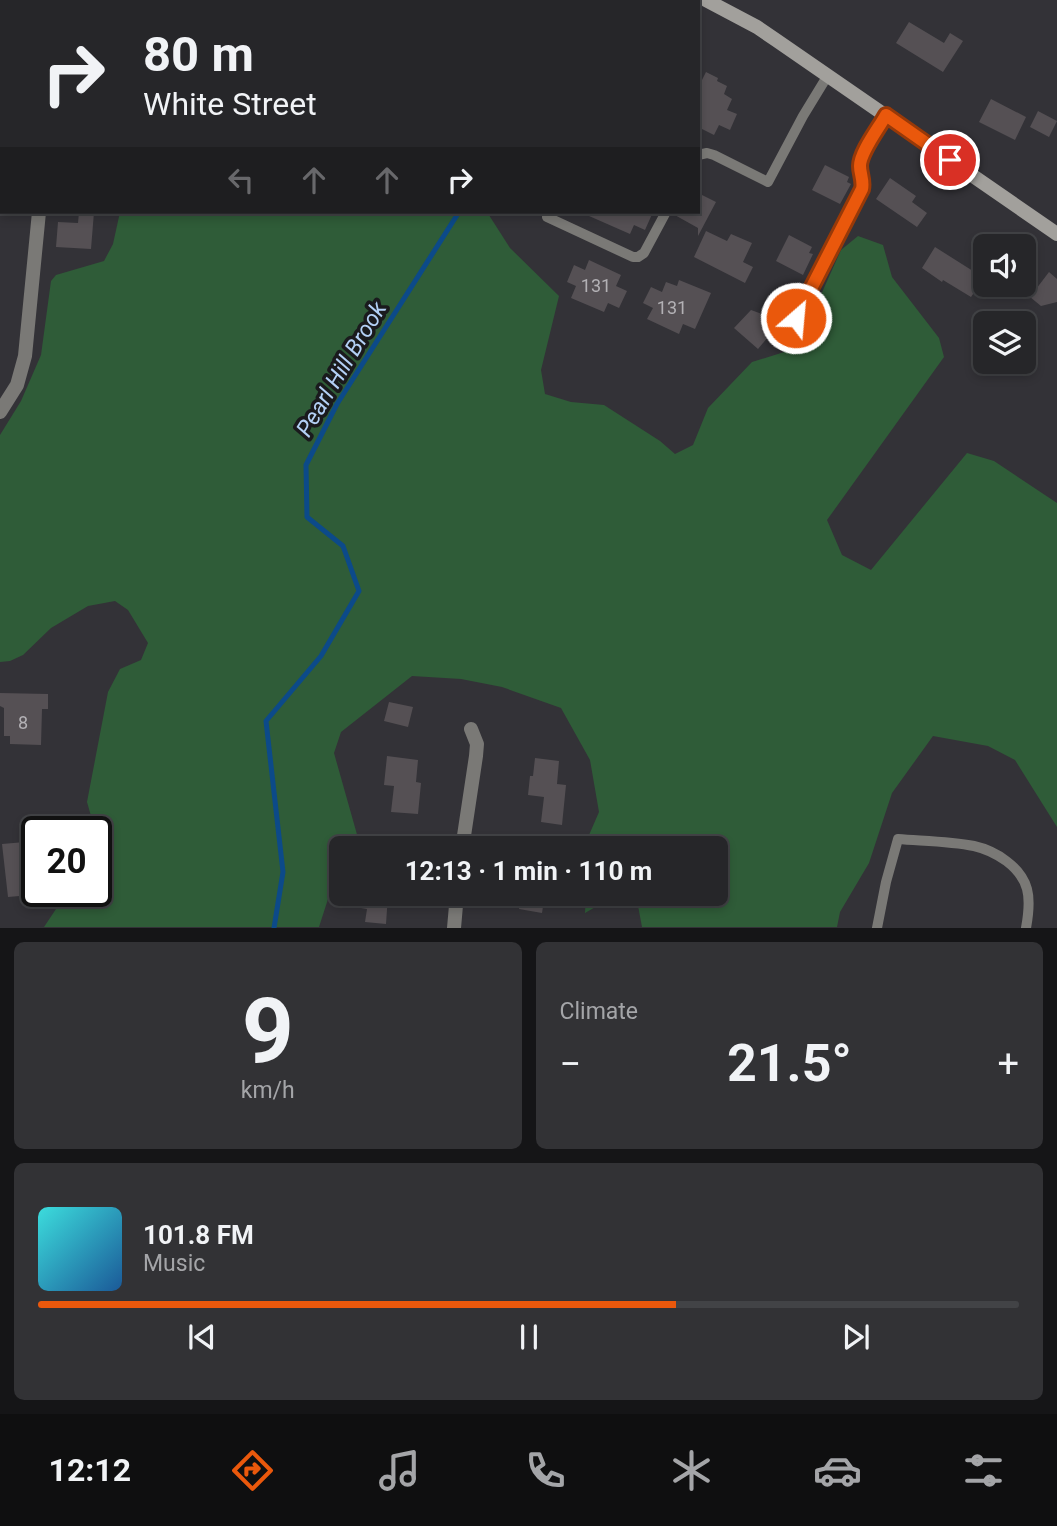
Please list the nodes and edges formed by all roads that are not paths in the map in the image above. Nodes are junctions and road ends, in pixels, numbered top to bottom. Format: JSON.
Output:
{"nodes":[{"id":1,"x":706,"y":0,"type":"edge"},
{"id":2,"x":828,"y":75,"type":"junction"},
{"id":3,"x":886,"y":115,"type":"junction"},
{"id":4,"x":700,"y":155,"type":"edge"},
{"id":5,"x":39,"y":214,"type":"edge"},
{"id":6,"x":665,"y":214,"type":"edge"},
{"id":7,"x":547,"y":217,"type":"dead end"},
{"id":8,"x":1057,"y":234,"type":"edge"},
{"id":9,"x":785,"y":340,"type":"dead end"},
{"id":10,"x":0,"y":412,"type":"edge"},
{"id":11,"x":471,"y":729,"type":"dead end"},
{"id":12,"x":464,"y":836,"type":"edge"},
{"id":13,"x":456,"y":906,"type":"edge"},
{"id":14,"x":454,"y":928,"type":"edge"},
{"id":15,"x":877,"y":928,"type":"edge"},
{"id":16,"x":1026,"y":928,"type":"edge"}],
"edges":[{"from":1,"to":2,"type":"street"},
{"from":2,"to":3,"type":"street"},
{"from":2,"to":4,"type":"lane"},
{"from":3,"to":8,"type":"street"},
{"from":3,"to":9,"type":"lane"},
{"from":5,"to":10,"type":"street"},
{"from":6,"to":7,"type":"lane"},
{"from":11,"to":12,"type":"street"},
{"from":13,"to":14,"type":"street"},
{"from":15,"to":16,"type":"lane"}]}
